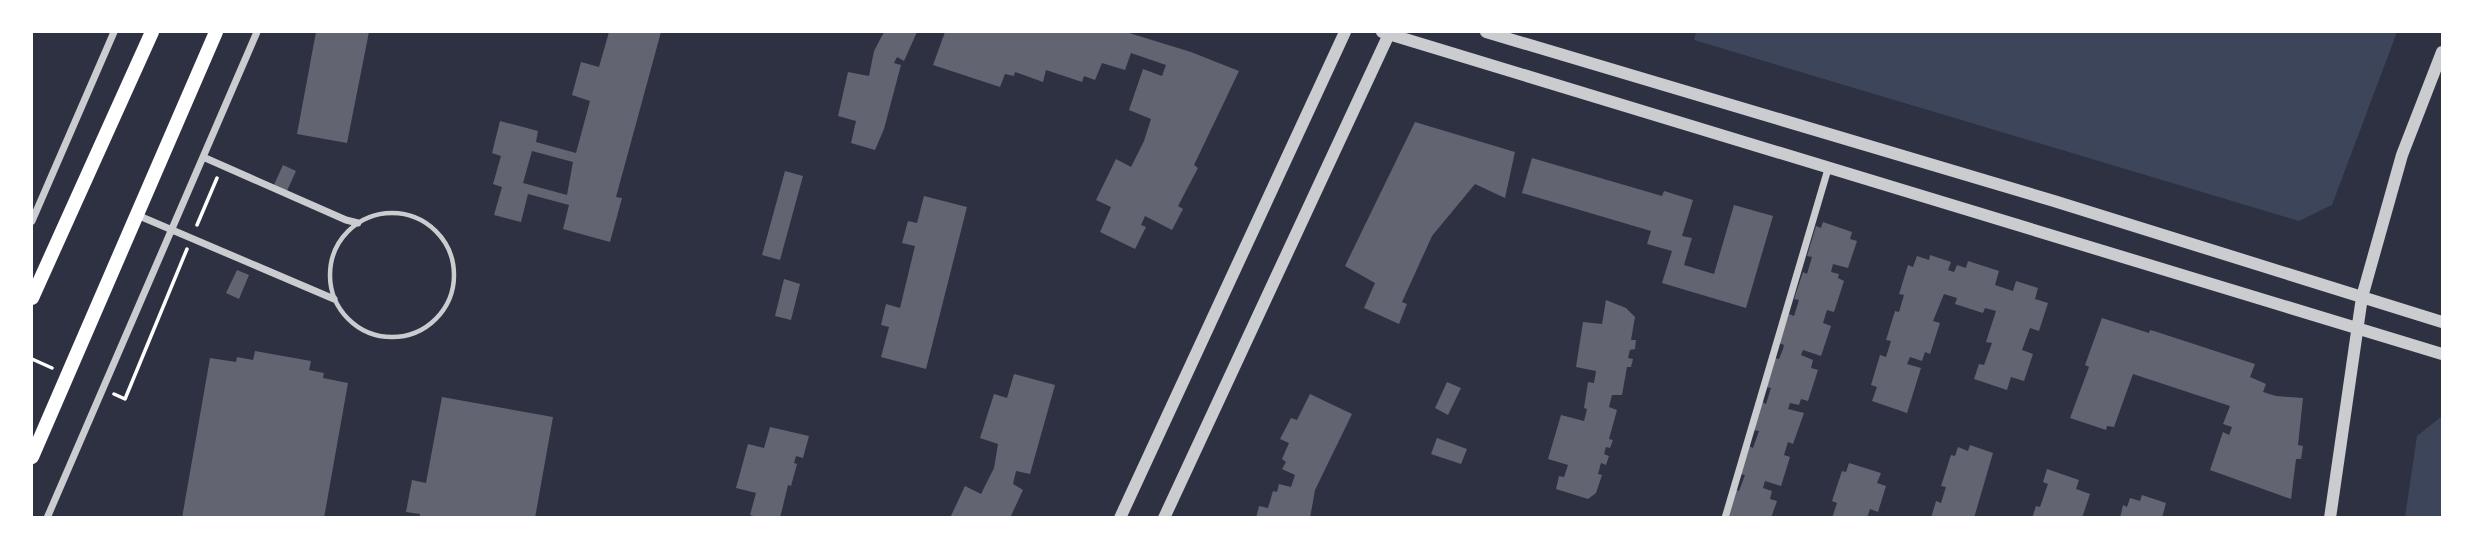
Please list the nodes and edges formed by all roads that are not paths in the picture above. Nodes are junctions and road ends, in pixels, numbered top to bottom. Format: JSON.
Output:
{"nodes":[{"id":1,"x":114,"y":32,"type":"edge"},
{"id":2,"x":152,"y":32,"type":"edge"},
{"id":3,"x":216,"y":32,"type":"edge"},
{"id":4,"x":257,"y":32,"type":"edge"},
{"id":5,"x":1345,"y":32,"type":"edge"},
{"id":6,"x":1387,"y":32,"type":"edge"},
{"id":7,"x":1486,"y":32,"type":"edge"},
{"id":8,"x":2442,"y":51,"type":"edge"},
{"id":9,"x":203,"y":156,"type":"junction"},
{"id":10,"x":1828,"y":169,"type":"junction"},
{"id":11,"x":136,"y":215,"type":"junction"},
{"id":12,"x":32,"y":221,"type":"edge"},
{"id":13,"x":358,"y":223,"type":"junction"},
{"id":14,"x":171,"y":231,"type":"junction"},
{"id":15,"x":2362,"y":297,"type":"junction"},
{"id":16,"x":32,"y":298,"type":"edge"},
{"id":17,"x":334,"y":299,"type":"junction"},
{"id":18,"x":2442,"y":322,"type":"edge"},
{"id":19,"x":2357,"y":329,"type":"junction"},
{"id":20,"x":2442,"y":354,"type":"edge"},
{"id":21,"x":32,"y":457,"type":"edge"},
{"id":22,"x":47,"y":517,"type":"edge"},
{"id":23,"x":1120,"y":517,"type":"edge"},
{"id":24,"x":1164,"y":517,"type":"edge"},
{"id":25,"x":1725,"y":517,"type":"edge"},
{"id":26,"x":2330,"y":517,"type":"edge"}],
"edges":[{"from":1,"to":12,"type":"street"},
{"from":2,"to":16,"type":"main road"},
{"from":3,"to":11,"type":"main road"},
{"from":4,"to":9,"type":"street"},
{"from":5,"to":23,"type":"street"},
{"from":6,"to":10,"type":"street"},
{"from":6,"to":24,"type":"street"},
{"from":7,"to":15,"type":"street"},
{"from":8,"to":15,"type":"street"},
{"from":9,"to":13,"type":"street"},
{"from":9,"to":14,"type":"street"},
{"from":10,"to":19,"type":"street"},
{"from":10,"to":25,"type":"street"},
{"from":11,"to":14,"type":"street"},
{"from":11,"to":21,"type":"main road"},
{"from":13,"to":17,"type":"lane"},
{"from":13,"to":17,"type":"lane"},
{"from":14,"to":17,"type":"street"},
{"from":14,"to":22,"type":"street"},
{"from":15,"to":18,"type":"street"},
{"from":15,"to":19,"type":"street"},
{"from":19,"to":20,"type":"street"},
{"from":19,"to":26,"type":"street"}]}
